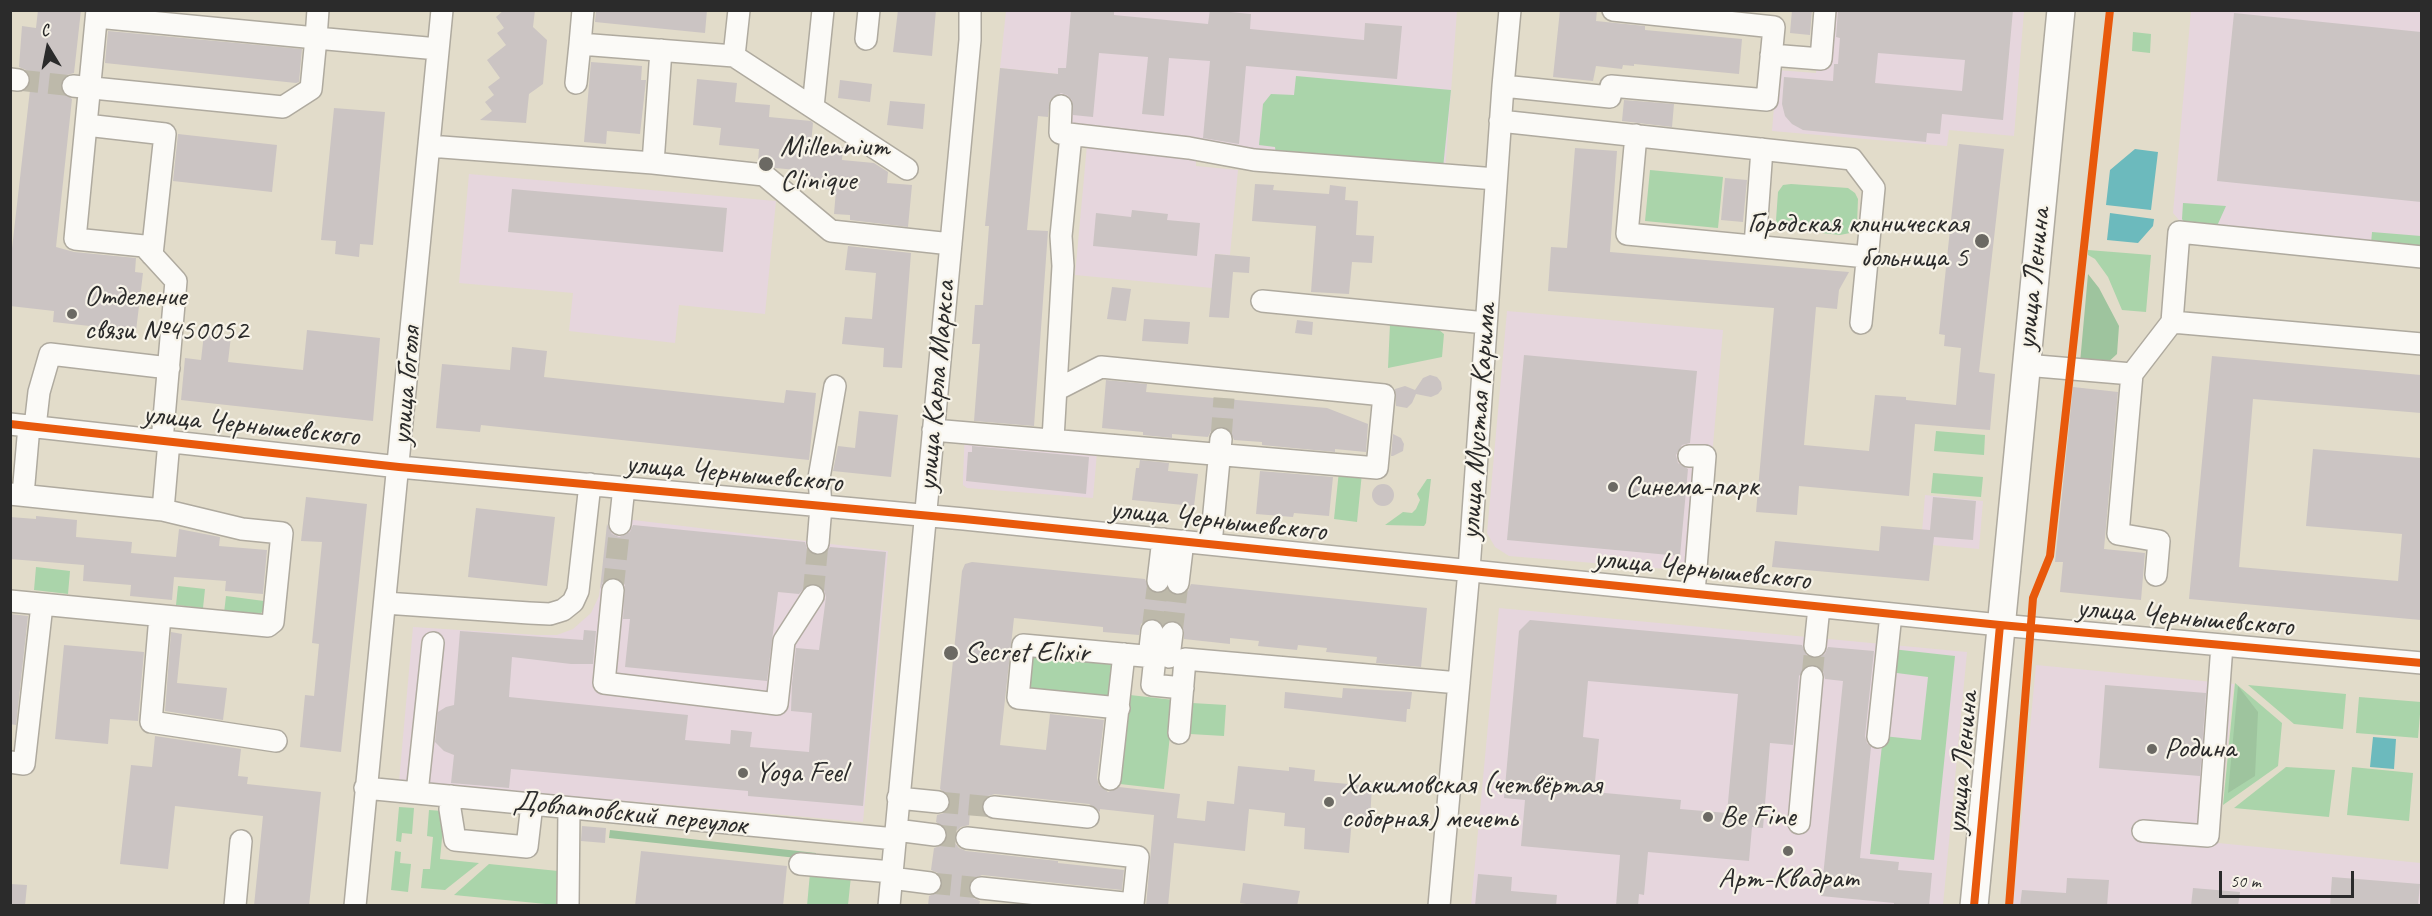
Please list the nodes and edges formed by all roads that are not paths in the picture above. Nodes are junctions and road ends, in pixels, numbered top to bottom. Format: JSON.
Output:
{"nodes":[{"id":1,"x":318,"y":10,"type":"edge"},
{"id":2,"x":442,"y":10,"type":"edge"},
{"id":3,"x":583,"y":10,"type":"edge"},
{"id":4,"x":738,"y":10,"type":"edge"},
{"id":5,"x":823,"y":10,"type":"edge"},
{"id":6,"x":869,"y":10,"type":"edge"},
{"id":7,"x":970,"y":10,"type":"edge"},
{"id":8,"x":1510,"y":10,"type":"edge"},
{"id":9,"x":1613,"y":10,"type":"edge"},
{"id":10,"x":1825,"y":10,"type":"edge"},
{"id":11,"x":2061,"y":10,"type":"edge"},
{"id":12,"x":97,"y":14,"type":"edge"},
{"id":13,"x":1760,"y":18,"type":"edge"},
{"id":14,"x":316,"y":38,"type":"junction"},
{"id":15,"x":866,"y":39,"type":"dead end"},
{"id":16,"x":580,"y":44,"type":"junction"},
{"id":17,"x":438,"y":49,"type":"junction"},
{"id":18,"x":660,"y":50,"type":"junction"},
{"id":19,"x":1771,"y":55,"type":"junction"},
{"id":20,"x":734,"y":56,"type":"junction"},
{"id":21,"x":576,"y":83,"type":"dead end"},
{"id":22,"x":1503,"y":86,"type":"junction"},
{"id":23,"x":81,"y":87,"type":"junction"},
{"id":24,"x":1061,"y":106,"type":"dead end"},
{"id":25,"x":813,"y":107,"type":"junction"},
{"id":26,"x":1500,"y":121,"type":"junction"},
{"id":27,"x":86,"y":125,"type":"junction"},
{"id":28,"x":1071,"y":135,"type":"junction"},
{"id":29,"x":1636,"y":135,"type":"junction"},
{"id":30,"x":429,"y":146,"type":"junction"},
{"id":31,"x":1762,"y":149,"type":"junction"},
{"id":32,"x":653,"y":163,"type":"junction"},
{"id":33,"x":907,"y":168,"type":"dead end"},
{"id":34,"x":1496,"y":179,"type":"junction"},
{"id":35,"x":951,"y":244,"type":"junction"},
{"id":36,"x":1755,"y":246,"type":"junction"},
{"id":37,"x":152,"y":255,"type":"junction"},
{"id":38,"x":1867,"y":257,"type":"junction"},
{"id":39,"x":2421,"y":257,"type":"edge"},
{"id":40,"x":1262,"y":301,"type":"dead end"},
{"id":41,"x":2172,"y":322,"type":"junction"},
{"id":42,"x":1486,"y":323,"type":"junction"},
{"id":43,"x":1861,"y":323,"type":"dead end"},
{"id":44,"x":2421,"y":344,"type":"edge"},
{"id":45,"x":2025,"y":365,"type":"junction"},
{"id":46,"x":169,"y":368,"type":"junction"},
{"id":47,"x":2132,"y":374,"type":"junction"},
{"id":48,"x":835,"y":386,"type":"dead end"},
{"id":49,"x":1056,"y":390,"type":"junction"},
{"id":50,"x":25,"y":426,"type":"edge"},
{"id":51,"x":933,"y":430,"type":"junction"},
{"id":52,"x":1053,"y":439,"type":"junction"},
{"id":53,"x":166,"y":441,"type":"junction"},
{"id":54,"x":1220,"y":446,"type":"junction"},
{"id":55,"x":1689,"y":456,"type":"dead end"},
{"id":56,"x":399,"y":466,"type":"junction"},
{"id":57,"x":590,"y":484,"type":"junction"},
{"id":58,"x":624,"y":487,"type":"junction"},
{"id":59,"x":17,"y":494,"type":"edge"},
{"id":60,"x":821,"y":506,"type":"junction"},
{"id":61,"x":163,"y":510,"type":"junction"},
{"id":62,"x":925,"y":515,"type":"junction"},
{"id":63,"x":620,"y":524,"type":"tunnel mouth"},
{"id":64,"x":1173,"y":540,"type":"junction"},
{"id":65,"x":818,"y":543,"type":"tunnel mouth"},
{"id":66,"x":1211,"y":544,"type":"junction"},
{"id":67,"x":1468,"y":570,"type":"junction"},
{"id":68,"x":2156,"y":575,"type":"dead end"},
{"id":69,"x":1168,"y":582,"type":"tunnel mouth"},
{"id":70,"x":613,"y":590,"type":"tunnel mouth"},
{"id":71,"x":1694,"y":593,"type":"junction"},
{"id":72,"x":813,"y":596,"type":"tunnel mouth"},
{"id":73,"x":10,"y":601,"type":"edge"},
{"id":74,"x":385,"y":603,"type":"junction"},
{"id":75,"x":42,"y":605,"type":"junction"},
{"id":76,"x":1819,"y":607,"type":"junction"},
{"id":77,"x":1891,"y":614,"type":"junction"},
{"id":78,"x":160,"y":616,"type":"junction"},
{"id":79,"x":2000,"y":625,"type":"junction"},
{"id":80,"x":1162,"y":632,"type":"tunnel mouth"},
{"id":81,"x":434,"y":643,"type":"dead end"},
{"id":82,"x":2222,"y":645,"type":"junction"},
{"id":83,"x":1815,"y":646,"type":"tunnel mouth"},
{"id":84,"x":1124,"y":654,"type":"junction"},
{"id":85,"x":1159,"y":657,"type":"junction"},
{"id":86,"x":2421,"y":663,"type":"edge"},
{"id":87,"x":1812,"y":677,"type":"tunnel mouth"},
{"id":88,"x":1459,"y":683,"type":"junction"},
{"id":89,"x":1183,"y":688,"type":"junction"},
{"id":90,"x":1119,"y":708,"type":"junction"},
{"id":91,"x":1179,"y":733,"type":"dead end"},
{"id":92,"x":1878,"y":737,"type":"dead end"},
{"id":93,"x":276,"y":741,"type":"dead end"},
{"id":94,"x":10,"y":762,"type":"edge"},
{"id":95,"x":1110,"y":779,"type":"dead end"},
{"id":96,"x":365,"y":788,"type":"junction"},
{"id":97,"x":417,"y":793,"type":"junction"},
{"id":98,"x":451,"y":796,"type":"junction"},
{"id":99,"x":898,"y":798,"type":"junction"},
{"id":100,"x":938,"y":802,"type":"tunnel mouth"},
{"id":101,"x":532,"y":804,"type":"junction"},
{"id":102,"x":994,"y":807,"type":"tunnel mouth"},
{"id":103,"x":568,"y":808,"type":"junction"},
{"id":104,"x":1088,"y":817,"type":"dead end"},
{"id":105,"x":1799,"y":823,"type":"dead end"},
{"id":106,"x":2143,"y":831,"type":"dead end"},
{"id":107,"x":895,"y":835,"type":"junction"},
{"id":108,"x":935,"y":835,"type":"tunnel mouth"},
{"id":109,"x":967,"y":838,"type":"tunnel mouth"},
{"id":110,"x":241,"y":841,"type":"dead end"},
{"id":111,"x":800,"y":864,"type":"dead end"},
{"id":112,"x":891,"y":875,"type":"junction"},
{"id":113,"x":930,"y":883,"type":"tunnel mouth"},
{"id":114,"x":981,"y":888,"type":"tunnel mouth"},
{"id":115,"x":1011,"y":898,"type":"edge"},
{"id":116,"x":1122,"y":904,"type":"edge"},
{"id":117,"x":236,"y":906,"type":"edge"},
{"id":118,"x":355,"y":906,"type":"edge"},
{"id":119,"x":568,"y":906,"type":"edge"},
{"id":120,"x":889,"y":906,"type":"edge"},
{"id":121,"x":1439,"y":906,"type":"edge"},
{"id":122,"x":1974,"y":906,"type":"edge"}],
"edges":[{"from":1,"to":14,"type":"street"},
{"from":2,"to":17,"type":"street","name":"улица Гоголя"},
{"from":3,"to":16,"type":"street"},
{"from":4,"to":20,"type":"street"},
{"from":5,"to":25,"type":"street"},
{"from":6,"to":15,"type":"street"},
{"from":7,"to":35,"type":"street","name":"улица Карла Маркса"},
{"from":8,"to":22,"type":"street","name":"улица Мустая Карима"},
{"from":9,"to":13,"type":"street"},
{"from":10,"to":19,"type":"street"},
{"from":11,"to":45,"type":"main road","name":"улица Ленина"},
{"from":12,"to":14,"type":"street"},
{"from":12,"to":23,"type":"street"},
{"from":13,"to":19,"type":"street"},
{"from":14,"to":17,"type":"street"},
{"from":14,"to":23,"type":"street"},
{"from":16,"to":18,"type":"street"},
{"from":16,"to":21,"type":"street"},
{"from":17,"to":30,"type":"street","name":"улица Гоголя"},
{"from":18,"to":20,"type":"street"},
{"from":18,"to":32,"type":"street"},
{"from":19,"to":22,"type":"street"},
{"from":20,"to":25,"type":"street"},
{"from":22,"to":26,"type":"street","name":"улица Мустая Карима"},
{"from":23,"to":27,"type":"street"},
{"from":24,"to":28,"type":"street"},
{"from":25,"to":33,"type":"street"},
{"from":26,"to":29,"type":"street"},
{"from":26,"to":34,"type":"street","name":"улица Мустая Карима"},
{"from":27,"to":37,"type":"street"},
{"from":27,"to":37,"type":"street"},
{"from":28,"to":34,"type":"street"},
{"from":28,"to":49,"type":"street"},
{"from":29,"to":31,"type":"street"},
{"from":29,"to":36,"type":"street"},
{"from":30,"to":32,"type":"street"},
{"from":30,"to":56,"type":"street","name":"улица Гоголя"},
{"from":31,"to":36,"type":"street"},
{"from":31,"to":38,"type":"street"},
{"from":32,"to":35,"type":"street"},
{"from":34,"to":42,"type":"street","name":"улица Мустая Карима"},
{"from":35,"to":51,"type":"street","name":"улица Карла Маркса"},
{"from":36,"to":38,"type":"street"},
{"from":37,"to":46,"type":"street"},
{"from":38,"to":43,"type":"street"},
{"from":39,"to":41,"type":"street"},
{"from":40,"to":42,"type":"street"},
{"from":41,"to":44,"type":"street"},
{"from":41,"to":47,"type":"street"},
{"from":42,"to":67,"type":"street","name":"улица Мустая Карима"},
{"from":45,"to":47,"type":"street"},
{"from":45,"to":79,"type":"main road","name":"улица Ленина"},
{"from":46,"to":50,"type":"street"},
{"from":46,"to":53,"type":"street"},
{"from":47,"to":68,"type":"street"},
{"from":48,"to":60,"type":"street"},
{"from":49,"to":52,"type":"street"},
{"from":49,"to":54,"type":"street"},
{"from":50,"to":53,"type":"street","name":"улица Чернышевского"},
{"from":50,"to":59,"type":"street"},
{"from":51,"to":52,"type":"street"},
{"from":51,"to":62,"type":"street","name":"улица Карла Маркса"},
{"from":52,"to":54,"type":"street"},
{"from":53,"to":56,"type":"street","name":"улица Чернышевского"},
{"from":53,"to":61,"type":"street"},
{"from":54,"to":66,"type":"street"},
{"from":55,"to":71,"type":"street"},
{"from":56,"to":57,"type":"street","name":"улица Чернышевского"},
{"from":56,"to":74,"type":"street","name":"улица Гоголя"},
{"from":57,"to":58,"type":"street","name":"улица Чернышевского"},
{"from":57,"to":74,"type":"street"},
{"from":58,"to":60,"type":"street","name":"улица Чернышевского"},
{"from":58,"to":63,"type":"street"},
{"from":59,"to":61,"type":"street"},
{"from":60,"to":62,"type":"street","name":"улица Чернышевского"},
{"from":60,"to":65,"type":"street"},
{"from":61,"to":78,"type":"street"},
{"from":62,"to":64,"type":"street","name":"улица Чернышевского"},
{"from":62,"to":99,"type":"street","name":"улица Карла Маркса"},
{"from":64,"to":66,"type":"street","name":"улица Чернышевского"},
{"from":64,"to":69,"type":"street"},
{"from":66,"to":67,"type":"street","name":"улица Чернышевского"},
{"from":67,"to":71,"type":"street","name":"улица Чернышевского"},
{"from":67,"to":88,"type":"street","name":"улица Мустая Карима"},
{"from":70,"to":72,"type":"street"},
{"from":71,"to":76,"type":"street","name":"улица Чернышевского"},
{"from":73,"to":75,"type":"street"},
{"from":74,"to":96,"type":"street","name":"улица Гоголя"},
{"from":75,"to":78,"type":"street"},
{"from":75,"to":94,"type":"street"},
{"from":76,"to":77,"type":"street","name":"улица Чернышевского"},
{"from":76,"to":83,"type":"street"},
{"from":77,"to":79,"type":"street","name":"улица Чернышевского"},
{"from":77,"to":92,"type":"street"},
{"from":78,"to":93,"type":"street"},
{"from":79,"to":82,"type":"street","name":"улица Чернышевского"},
{"from":79,"to":122,"type":"main road","name":"улица Ленина"},
{"from":80,"to":85,"type":"street"},
{"from":81,"to":97,"type":"street"},
{"from":82,"to":86,"type":"street","name":"улица Чернышевского"},
{"from":82,"to":106,"type":"street"},
{"from":84,"to":85,"type":"street"},
{"from":84,"to":90,"type":"street"},
{"from":84,"to":90,"type":"street"},
{"from":85,"to":89,"type":"street"},
{"from":87,"to":105,"type":"street"},
{"from":88,"to":89,"type":"street"},
{"from":88,"to":121,"type":"street","name":"улица Мустая Карима"},
{"from":89,"to":91,"type":"street"},
{"from":90,"to":95,"type":"street"},
{"from":96,"to":97,"type":"street","name":"Довлатовский переулок"},
{"from":96,"to":118,"type":"street","name":"улица Гоголя"},
{"from":97,"to":98,"type":"street","name":"Довлатовский переулок"},
{"from":98,"to":101,"type":"street","name":"Довлатовский переулок"},
{"from":98,"to":101,"type":"street"},
{"from":99,"to":100,"type":"street"},
{"from":99,"to":107,"type":"street","name":"улица Карла Маркса"},
{"from":101,"to":103,"type":"street","name":"Довлатовский переулок"},
{"from":102,"to":104,"type":"street"},
{"from":103,"to":107,"type":"street","name":"Довлатовский переулок"},
{"from":103,"to":119,"type":"street"},
{"from":107,"to":108,"type":"street","name":"Довлатовский переулок"},
{"from":107,"to":112,"type":"street","name":"улица Карла Маркса"},
{"from":109,"to":116,"type":"street"},
{"from":110,"to":117,"type":"street"},
{"from":111,"to":112,"type":"street"},
{"from":112,"to":113,"type":"street"},
{"from":112,"to":120,"type":"street","name":"улица Карла Маркса"},
{"from":114,"to":115,"type":"street"},
{"from":115,"to":116,"type":"street"}]}
